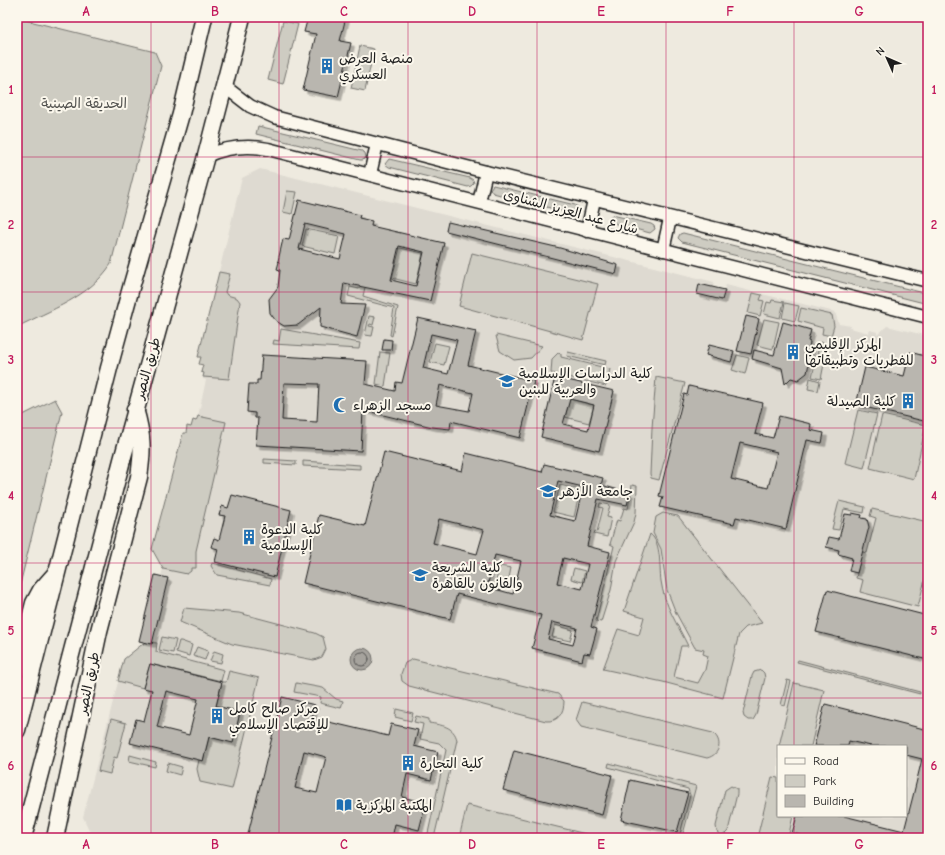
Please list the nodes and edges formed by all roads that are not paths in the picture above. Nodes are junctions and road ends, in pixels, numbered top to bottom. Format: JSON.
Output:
{"nodes":[{"id":1,"x":204,"y":17,"type":"edge"},
{"id":2,"x":242,"y":17,"type":"edge"},
{"id":3,"x":224,"y":86,"type":"junction"},
{"id":4,"x":377,"y":144,"type":"junction"},
{"id":5,"x":206,"y":156,"type":"junction"},
{"id":6,"x":486,"y":172,"type":"junction"},
{"id":7,"x":370,"y":174,"type":"junction"},
{"id":8,"x":594,"y":200,"type":"junction"},
{"id":9,"x":479,"y":202,"type":"junction"},
{"id":10,"x":670,"y":219,"type":"junction"},
{"id":11,"x":587,"y":231,"type":"junction"},
{"id":12,"x":663,"y":250,"type":"junction"},
{"id":13,"x":928,"y":281,"type":"edge"},
{"id":14,"x":928,"y":317,"type":"edge"},
{"id":15,"x":135,"y":409,"type":"junction"},
{"id":16,"x":58,"y":570,"type":"junction"},
{"id":17,"x":17,"y":669,"type":"edge"},
{"id":18,"x":17,"y":730,"type":"edge"},
{"id":19,"x":23,"y":838,"type":"edge"},
{"id":20,"x":54,"y":838,"type":"edge"}],
"edges":[{"from":1,"to":16,"type":"highway"},
{"from":2,"to":3,"type":"highway","name":"طريق النصر"},
{"from":3,"to":4,"type":"street","name":"شارع عبد العزيز الشناوى"},
{"from":3,"to":5,"type":"highway","name":"طريق النصر"},
{"from":4,"to":6,"type":"street","name":"شارع عبد العزيز الشناوى"},
{"from":4,"to":7,"type":"street"},
{"from":5,"to":7,"type":"street","name":"شارع عبد العزيز الشناوى"},
{"from":5,"to":15,"type":"highway","name":"طريق النصر"},
{"from":6,"to":8,"type":"street","name":"شارع عبد العزيز الشناوى"},
{"from":6,"to":9,"type":"street"},
{"from":7,"to":9,"type":"street","name":"شارع عبد العزيز الشناوى"},
{"from":8,"to":10,"type":"street","name":"شارع عبد العزيز الشناوى"},
{"from":8,"to":11,"type":"street"},
{"from":9,"to":11,"type":"street","name":"شارع عبد العزيز الشناوى"},
{"from":10,"to":12,"type":"street"},
{"from":10,"to":13,"type":"street","name":"شارع عبد العزيز الشناوى"},
{"from":11,"to":12,"type":"street","name":"شارع عبد العزيز الشناوى"},
{"from":12,"to":14,"type":"street","name":"شارع عبد العزيز الشناوى"},
{"from":15,"to":19,"type":"highway"},
{"from":15,"to":20,"type":"highway","name":"طريق النصر"},
{"from":16,"to":17,"type":"highway"},
{"from":16,"to":18,"type":"highway"}]}
